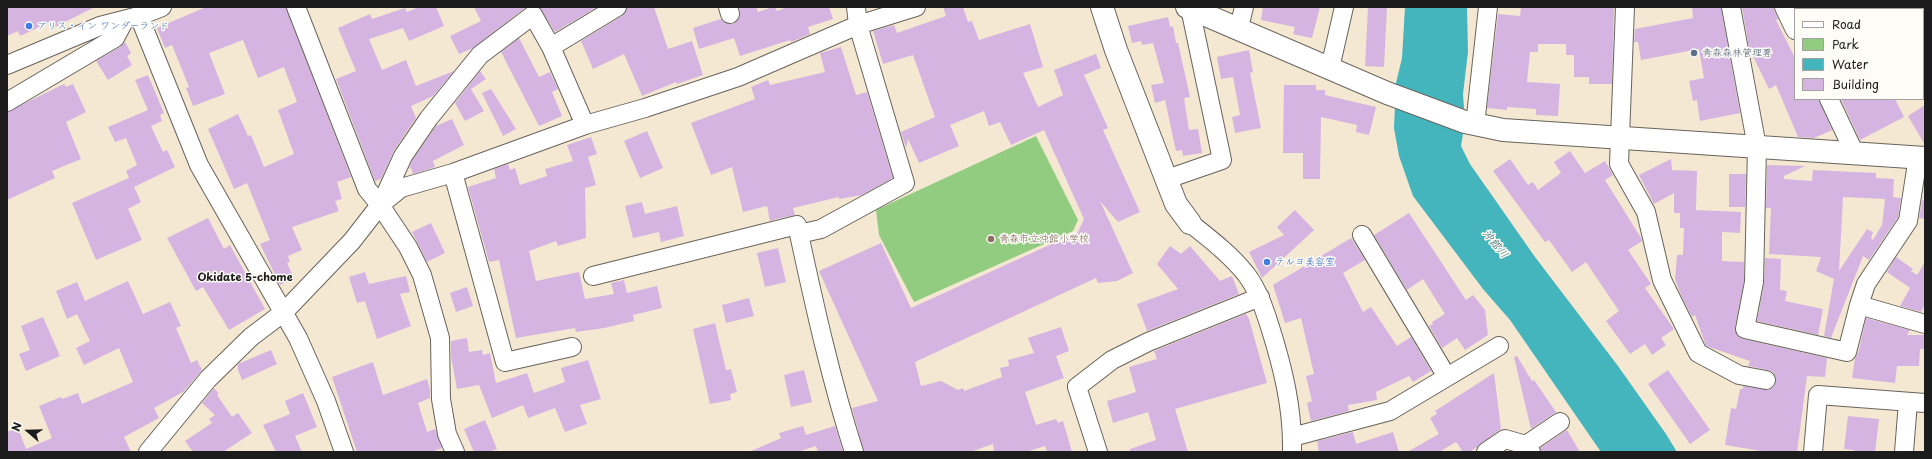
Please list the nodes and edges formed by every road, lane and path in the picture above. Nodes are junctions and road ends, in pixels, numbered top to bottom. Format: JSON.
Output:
{"nodes":[{"id":1,"x":162,"y":7,"type":"edge"},
{"id":2,"x":296,"y":7,"type":"edge"},
{"id":3,"x":617,"y":7,"type":"edge"},
{"id":4,"x":856,"y":7,"type":"edge"},
{"id":5,"x":916,"y":7,"type":"edge"},
{"id":6,"x":1102,"y":7,"type":"edge"},
{"id":7,"x":1244,"y":7,"type":"edge"},
{"id":8,"x":1344,"y":7,"type":"edge"},
{"id":9,"x":1488,"y":7,"type":"edge"},
{"id":10,"x":1625,"y":7,"type":"edge"},
{"id":11,"x":1731,"y":7,"type":"edge"},
{"id":12,"x":1784,"y":7,"type":"edge"},
{"id":13,"x":1188,"y":8,"type":"edge"},
{"id":14,"x":538,"y":11,"type":"edge"},
{"id":15,"x":131,"y":19,"type":"junction"},
{"id":16,"x":858,"y":25,"type":"junction"},
{"id":17,"x":1239,"y":28,"type":"junction"},
{"id":18,"x":1794,"y":28,"type":"edge"},
{"id":19,"x":551,"y":48,"type":"junction"},
{"id":20,"x":7,"y":65,"type":"edge"},
{"id":21,"x":1330,"y":68,"type":"junction"},
{"id":22,"x":1829,"y":100,"type":"edge"},
{"id":23,"x":7,"y":102,"type":"edge"},
{"id":24,"x":1470,"y":123,"type":"junction"},
{"id":25,"x":585,"y":124,"type":"junction"},
{"id":26,"x":1621,"y":138,"type":"junction"},
{"id":27,"x":1757,"y":147,"type":"junction"},
{"id":28,"x":1856,"y":154,"type":"junction"},
{"id":29,"x":1922,"y":157,"type":"edge"},
{"id":30,"x":453,"y":173,"type":"junction"},
{"id":31,"x":1167,"y":179,"type":"junction"},
{"id":32,"x":380,"y":204,"type":"junction"},
{"id":33,"x":1190,"y":223,"type":"joint"},
{"id":34,"x":799,"y":234,"type":"junction"},
{"id":35,"x":1362,"y":235,"type":"dead end"},
{"id":36,"x":593,"y":276,"type":"dead end"},
{"id":37,"x":1260,"y":297,"type":"junction"},
{"id":38,"x":1859,"y":305,"type":"junction"},
{"id":39,"x":284,"y":312,"type":"junction"},
{"id":40,"x":1925,"y":324,"type":"edge"},
{"id":41,"x":1499,"y":346,"type":"dead end"},
{"id":42,"x":572,"y":347,"type":"dead end"},
{"id":43,"x":1447,"y":377,"type":"junction"},
{"id":44,"x":1766,"y":380,"type":"dead end"},
{"id":45,"x":1917,"y":403,"type":"edge"},
{"id":46,"x":1560,"y":422,"type":"dead end"},
{"id":47,"x":1292,"y":444,"type":"edge"},
{"id":48,"x":1528,"y":448,"type":"edge"},
{"id":49,"x":148,"y":452,"type":"edge"},
{"id":50,"x":344,"y":452,"type":"edge"},
{"id":51,"x":455,"y":452,"type":"edge"},
{"id":52,"x":854,"y":452,"type":"edge"},
{"id":53,"x":1098,"y":452,"type":"edge"},
{"id":54,"x":1486,"y":452,"type":"edge"},
{"id":55,"x":1813,"y":452,"type":"edge"},
{"id":56,"x":1904,"y":452,"type":"edge"}],
"edges":[{"from":1,"to":15,"type":"street"},
{"from":2,"to":32,"type":"street"},
{"from":3,"to":19,"type":"street"},
{"from":4,"to":16,"type":"street"},
{"from":5,"to":16,"type":"street"},
{"from":6,"to":31,"type":"street"},
{"from":7,"to":17,"type":"street"},
{"from":8,"to":21,"type":"street"},
{"from":9,"to":24,"type":"street"},
{"from":10,"to":26,"type":"street"},
{"from":11,"to":27,"type":"street"},
{"from":12,"to":18,"type":"street"},
{"from":13,"to":17,"type":"street"},
{"from":13,"to":31,"type":"street"},
{"from":14,"to":19,"type":"street"},
{"from":14,"to":32,"type":"street"},
{"from":15,"to":20,"type":"street"},
{"from":15,"to":23,"type":"street"},
{"from":15,"to":39,"type":"street"},
{"from":16,"to":25,"type":"street"},
{"from":16,"to":34,"type":"street"},
{"from":17,"to":21,"type":"street"},
{"from":19,"to":25,"type":"street"},
{"from":21,"to":24,"type":"street"},
{"from":22,"to":28,"type":"street"},
{"from":24,"to":26,"type":"street"},
{"from":25,"to":30,"type":"street"},
{"from":26,"to":27,"type":"street"},
{"from":26,"to":44,"type":"street"},
{"from":27,"to":28,"type":"street"},
{"from":27,"to":38,"type":"street"},
{"from":28,"to":29,"type":"street"},
{"from":29,"to":38,"type":"street"},
{"from":30,"to":32,"type":"street"},
{"from":30,"to":42,"type":"street"},
{"from":31,"to":33,"type":"street"},
{"from":32,"to":39,"type":"street"},
{"from":32,"to":51,"type":"street"},
{"from":33,"to":37,"type":"street"},
{"from":34,"to":36,"type":"street"},
{"from":34,"to":52,"type":"street"},
{"from":35,"to":43,"type":"street"},
{"from":37,"to":47,"type":"street"},
{"from":37,"to":53,"type":"street"},
{"from":38,"to":40,"type":"street"},
{"from":39,"to":49,"type":"street"},
{"from":39,"to":50,"type":"street"},
{"from":41,"to":43,"type":"street"},
{"from":43,"to":47,"type":"street"},
{"from":45,"to":55,"type":"street"},
{"from":45,"to":56,"type":"street"},
{"from":46,"to":48,"type":"street"},
{"from":48,"to":54,"type":"street"}]}
